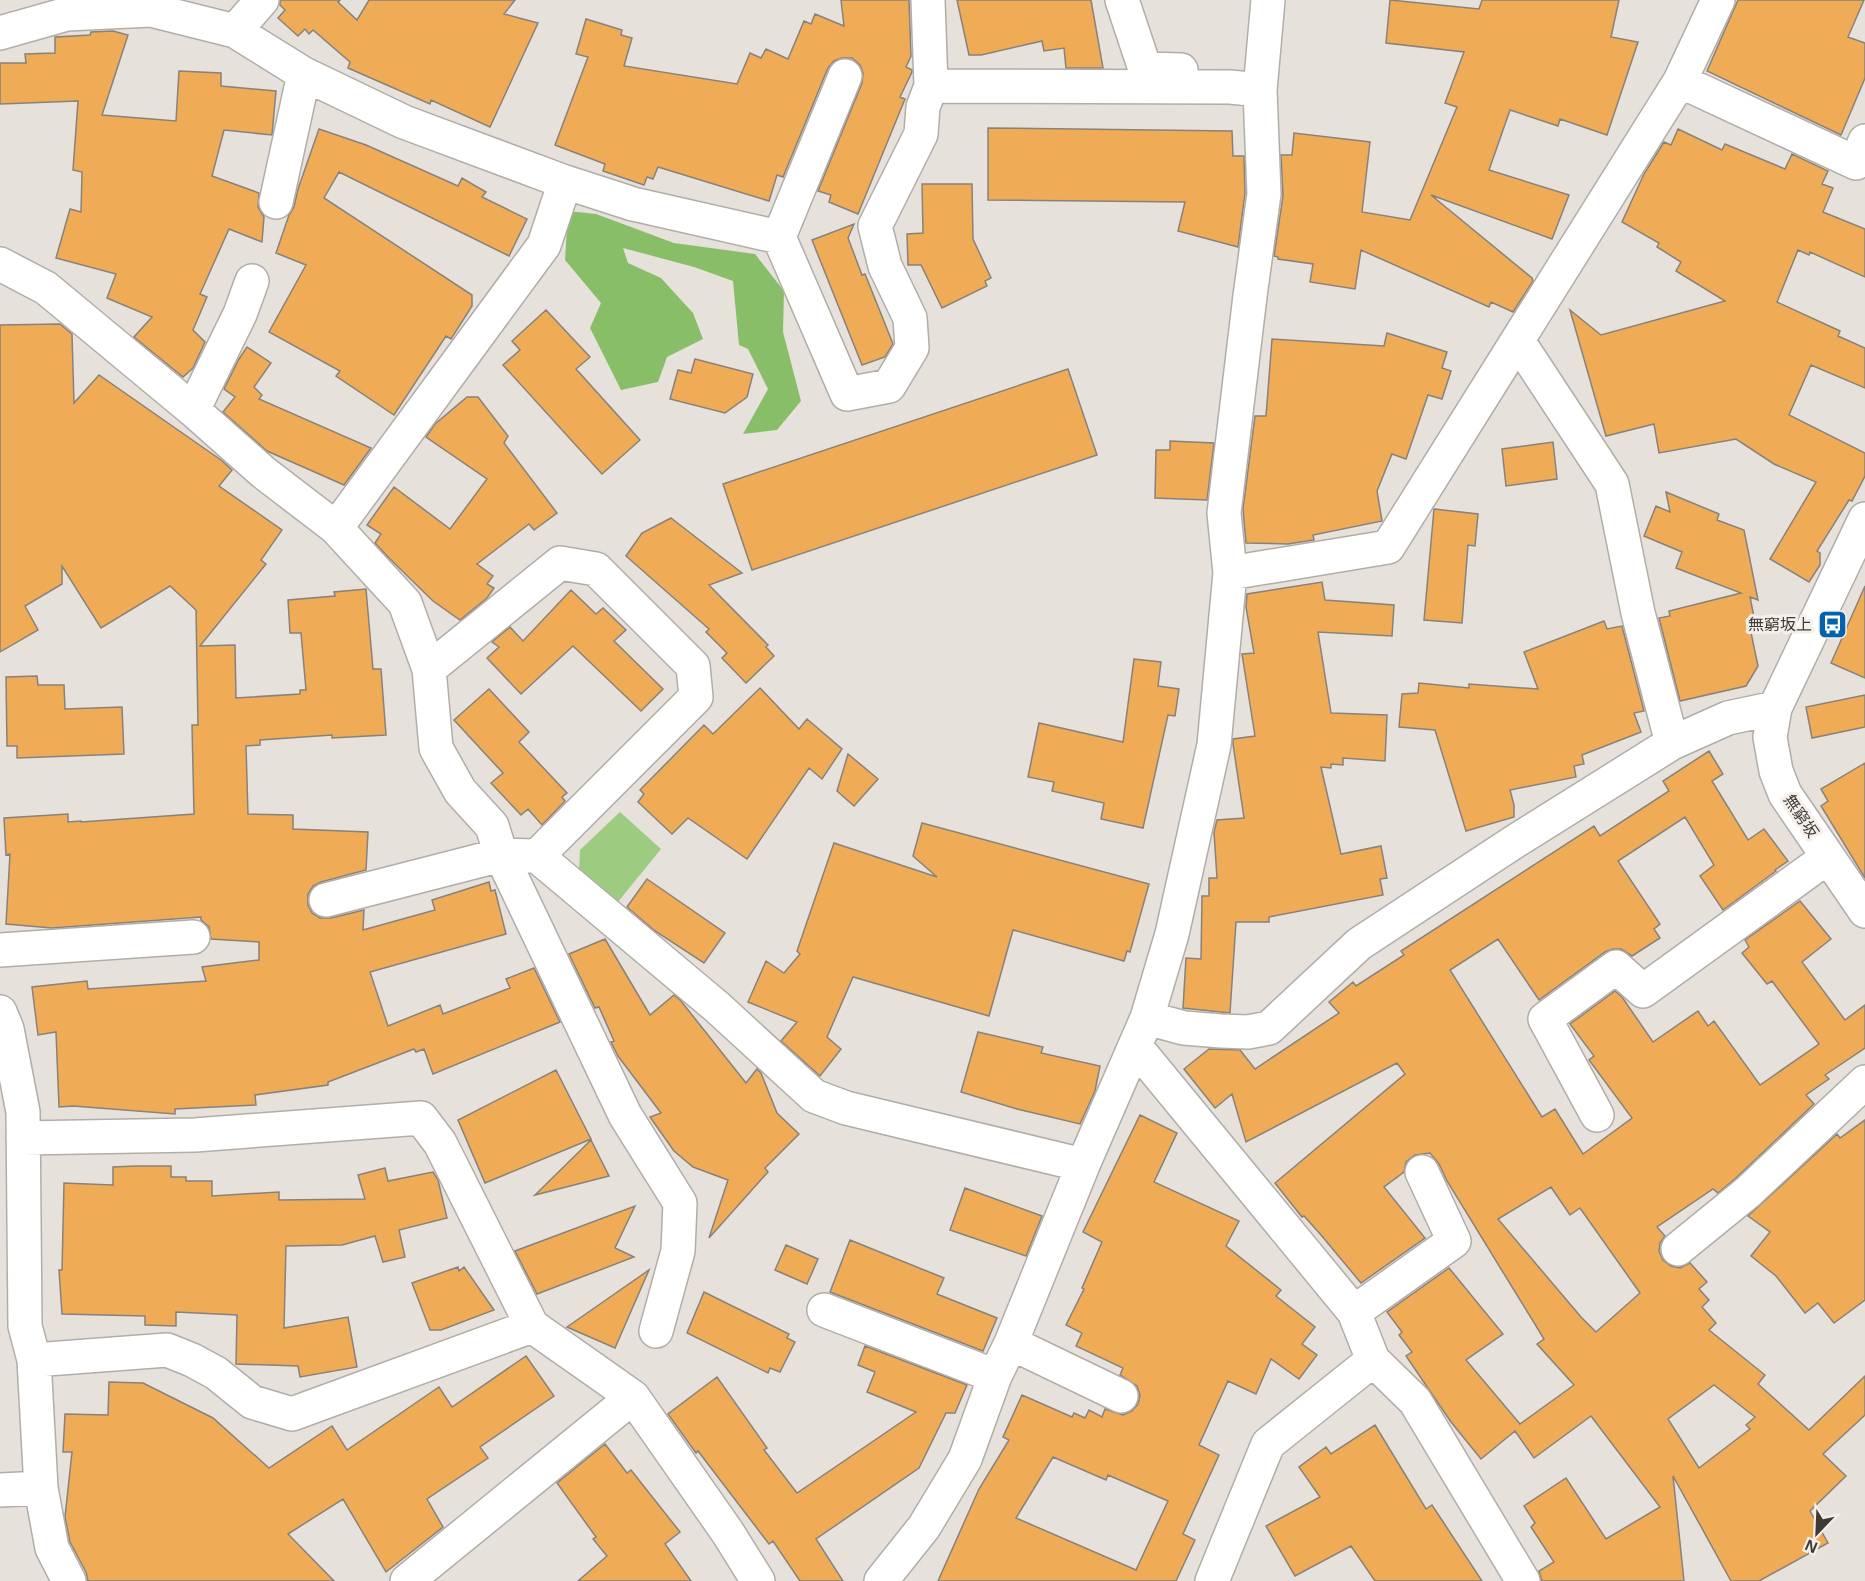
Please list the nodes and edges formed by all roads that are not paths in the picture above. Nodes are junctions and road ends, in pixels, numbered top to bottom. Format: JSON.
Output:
{"nodes":[{"id":1,"x":262,"y":0,"type":"edge"},
{"id":2,"x":928,"y":0,"type":"edge"},
{"id":3,"x":1122,"y":0,"type":"edge"},
{"id":4,"x":1268,"y":0,"type":"edge"},
{"id":5,"x":1718,"y":0,"type":"edge"},
{"id":6,"x":235,"y":31,"type":"junction"},
{"id":7,"x":0,"y":33,"type":"edge"},
{"id":8,"x":304,"y":74,"type":"junction"},
{"id":9,"x":845,"y":76,"type":"dead end"},
{"id":10,"x":1261,"y":81,"type":"junction"},
{"id":11,"x":1680,"y":81,"type":"junction"},
{"id":12,"x":931,"y":86,"type":"junction"},
{"id":13,"x":1865,"y":141,"type":"edge"},
{"id":14,"x":565,"y":182,"type":"junction"},
{"id":15,"x":276,"y":202,"type":"dead end"},
{"id":16,"x":780,"y":237,"type":"junction"},
{"id":17,"x":0,"y":264,"type":"edge"},
{"id":18,"x":252,"y":281,"type":"dead end"},
{"id":19,"x":1518,"y":341,"type":"junction"},
{"id":20,"x":193,"y":410,"type":"junction"},
{"id":21,"x":1865,"y":519,"type":"edge"},
{"id":22,"x":336,"y":528,"type":"junction"},
{"id":23,"x":1230,"y":573,"type":"junction"},
{"id":24,"x":429,"y":669,"type":"junction"},
{"id":25,"x":1774,"y":708,"type":"junction"},
{"id":26,"x":1672,"y":743,"type":"junction"},
{"id":27,"x":501,"y":855,"type":"junction"},
{"id":28,"x":537,"y":856,"type":"junction"},
{"id":29,"x":1828,"y":857,"type":"junction"},
{"id":30,"x":1862,"y":898,"type":"edge"},
{"id":31,"x":326,"y":900,"type":"dead end"},
{"id":32,"x":193,"y":938,"type":"dead end"},
{"id":33,"x":0,"y":950,"type":"edge"},
{"id":34,"x":0,"y":1012,"type":"edge"},
{"id":35,"x":1141,"y":1032,"type":"junction"},
{"id":36,"x":1865,"y":1082,"type":"edge"},
{"id":37,"x":1597,"y":1115,"type":"dead end"},
{"id":38,"x":15,"y":1121,"type":"edge"},
{"id":39,"x":1083,"y":1165,"type":"junction"},
{"id":40,"x":1422,"y":1172,"type":"dead end"},
{"id":41,"x":1678,"y":1250,"type":"dead end"},
{"id":42,"x":824,"y":1310,"type":"dead end"},
{"id":43,"x":1354,"y":1312,"type":"junction"},
{"id":44,"x":12,"y":1326,"type":"edge"},
{"id":45,"x":532,"y":1326,"type":"junction"},
{"id":46,"x":656,"y":1330,"type":"dead end"},
{"id":47,"x":1011,"y":1343,"type":"junction"},
{"id":48,"x":34,"y":1360,"type":"junction"},
{"id":49,"x":1373,"y":1360,"type":"junction"},
{"id":50,"x":995,"y":1376,"type":"junction"},
{"id":51,"x":633,"y":1396,"type":"junction"},
{"id":52,"x":1121,"y":1396,"type":"dead end"},
{"id":53,"x":41,"y":1488,"type":"junction"},
{"id":54,"x":0,"y":1490,"type":"edge"},
{"id":55,"x":69,"y":1581,"type":"edge"},
{"id":56,"x":407,"y":1581,"type":"edge"},
{"id":57,"x":758,"y":1581,"type":"edge"},
{"id":58,"x":881,"y":1581,"type":"edge"},
{"id":59,"x":1212,"y":1581,"type":"edge"},
{"id":60,"x":1523,"y":1581,"type":"edge"}],
"edges":[{"from":1,"to":6,"type":"street"},
{"from":2,"to":12,"type":"street"},
{"from":3,"to":10,"type":"street"},
{"from":4,"to":10,"type":"street"},
{"from":5,"to":11,"type":"street"},
{"from":6,"to":7,"type":"street"},
{"from":6,"to":8,"type":"street"},
{"from":8,"to":14,"type":"street"},
{"from":8,"to":15,"type":"street"},
{"from":9,"to":16,"type":"street"},
{"from":10,"to":12,"type":"street"},
{"from":10,"to":23,"type":"street"},
{"from":11,"to":13,"type":"street"},
{"from":11,"to":19,"type":"street"},
{"from":12,"to":16,"type":"street"},
{"from":14,"to":16,"type":"street"},
{"from":14,"to":22,"type":"street"},
{"from":17,"to":20,"type":"street"},
{"from":18,"to":20,"type":"street"},
{"from":19,"to":23,"type":"street"},
{"from":19,"to":26,"type":"street"},
{"from":20,"to":22,"type":"street"},
{"from":21,"to":25,"type":"street","name":"無窮坂"},
{"from":22,"to":24,"type":"street"},
{"from":23,"to":35,"type":"street"},
{"from":24,"to":27,"type":"street"},
{"from":24,"to":28,"type":"street"},
{"from":25,"to":26,"type":"street"},
{"from":25,"to":29,"type":"street","name":"無窮坂"},
{"from":26,"to":35,"type":"street"},
{"from":27,"to":28,"type":"street"},
{"from":27,"to":31,"type":"street"},
{"from":27,"to":46,"type":"street"},
{"from":28,"to":39,"type":"street"},
{"from":29,"to":30,"type":"street","name":"無窮坂"},
{"from":29,"to":37,"type":"street"},
{"from":32,"to":33,"type":"street"},
{"from":34,"to":38,"type":"street"},
{"from":35,"to":39,"type":"street"},
{"from":35,"to":43,"type":"street"},
{"from":36,"to":41,"type":"street"},
{"from":38,"to":44,"type":"street"},
{"from":38,"to":45,"type":"street"},
{"from":39,"to":47,"type":"street"},
{"from":40,"to":43,"type":"street"},
{"from":42,"to":50,"type":"street"},
{"from":43,"to":49,"type":"street"},
{"from":44,"to":48,"type":"street"},
{"from":45,"to":48,"type":"street"},
{"from":45,"to":51,"type":"street"},
{"from":47,"to":50,"type":"street"},
{"from":47,"to":52,"type":"street"},
{"from":48,"to":53,"type":"street"},
{"from":49,"to":59,"type":"street"},
{"from":49,"to":60,"type":"street"},
{"from":50,"to":58,"type":"street"},
{"from":51,"to":56,"type":"street"},
{"from":51,"to":57,"type":"street"},
{"from":53,"to":54,"type":"street"},
{"from":53,"to":55,"type":"street"}]}
